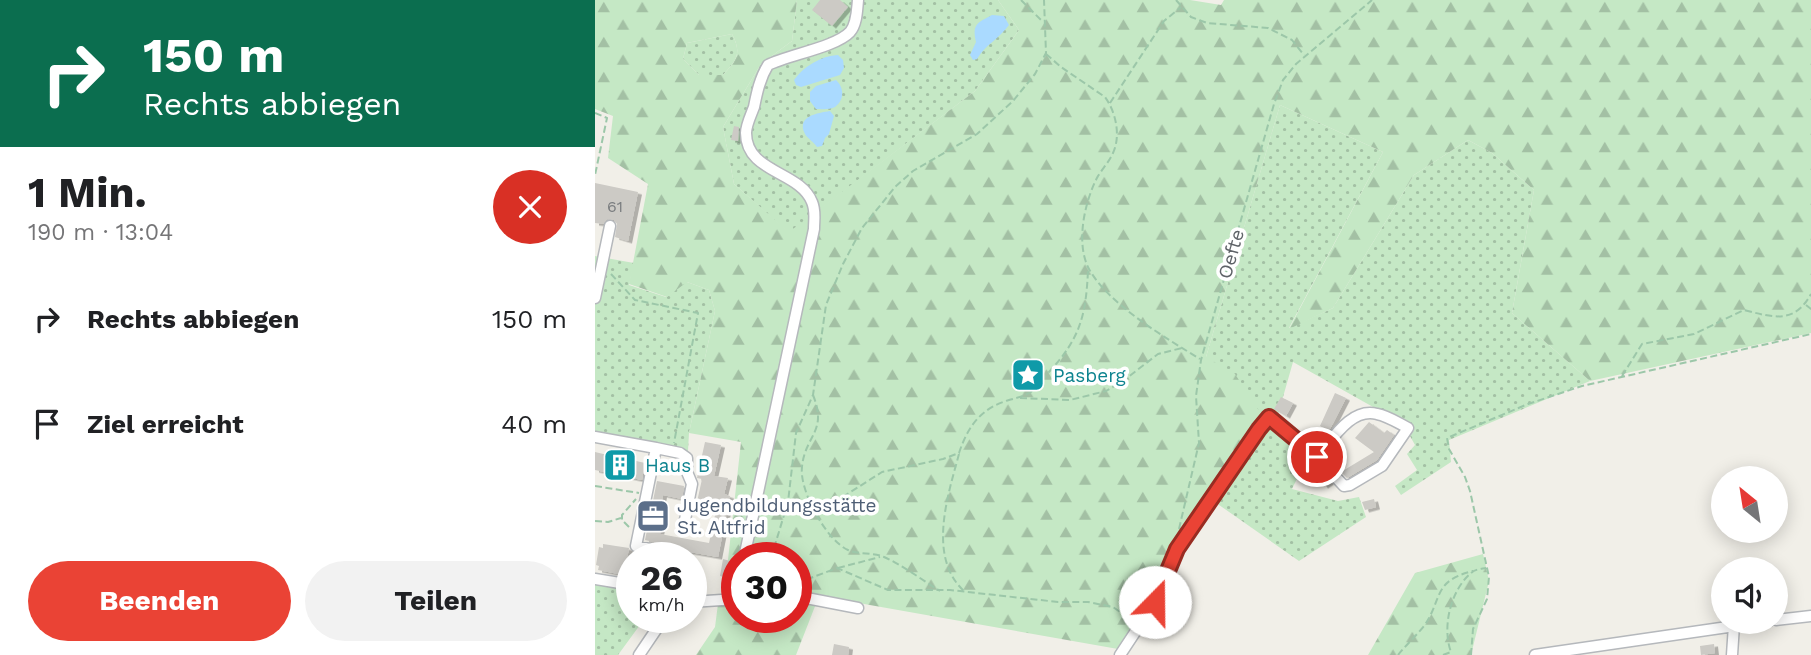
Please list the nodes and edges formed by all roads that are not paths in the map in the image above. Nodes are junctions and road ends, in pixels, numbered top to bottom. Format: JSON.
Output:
{"nodes":[{"id":1,"x":859,"y":0,"type":"edge"},
{"id":2,"x":610,"y":226,"type":"dead end"},
{"id":3,"x":595,"y":298,"type":"edge"},
{"id":4,"x":595,"y":437,"type":"edge"},
{"id":5,"x":656,"y":448,"type":"junction"},
{"id":6,"x":1317,"y":457,"type":"junction"},
{"id":7,"x":684,"y":525,"type":"dead end"},
{"id":8,"x":637,"y":542,"type":"edge"},
{"id":9,"x":747,"y":542,"type":"edge"},
{"id":10,"x":595,"y":579,"type":"edge"},
{"id":11,"x":616,"y":582,"type":"edge"},
{"id":12,"x":812,"y":599,"type":"edge"},
{"id":13,"x":858,"y":608,"type":"dead end"},
{"id":14,"x":1811,"y":616,"type":"edge"},
{"id":15,"x":1788,"y":619,"type":"edge"},
{"id":16,"x":1711,"y":628,"type":"edge"},
{"id":17,"x":653,"y":633,"type":"edge"},
{"id":18,"x":1733,"y":634,"type":"edge"},
{"id":19,"x":639,"y":655,"type":"edge"},
{"id":20,"x":1120,"y":655,"type":"edge"},
{"id":21,"x":1535,"y":655,"type":"edge"},
{"id":22,"x":1732,"y":655,"type":"edge"}],
"edges":[{"from":1,"to":9,"type":"street"},
{"from":2,"to":3,"type":"street"},
{"from":4,"to":5,"type":"street"},
{"from":5,"to":7,"type":"street"},
{"from":5,"to":8,"type":"street"},
{"from":6,"to":6,"type":"street"},
{"from":6,"to":20,"type":"street"},
{"from":10,"to":11,"type":"street"},
{"from":12,"to":13,"type":"street"},
{"from":14,"to":15,"type":"street"},
{"from":16,"to":21,"type":"street"},
{"from":17,"to":19,"type":"street"},
{"from":18,"to":22,"type":"street"}]}
